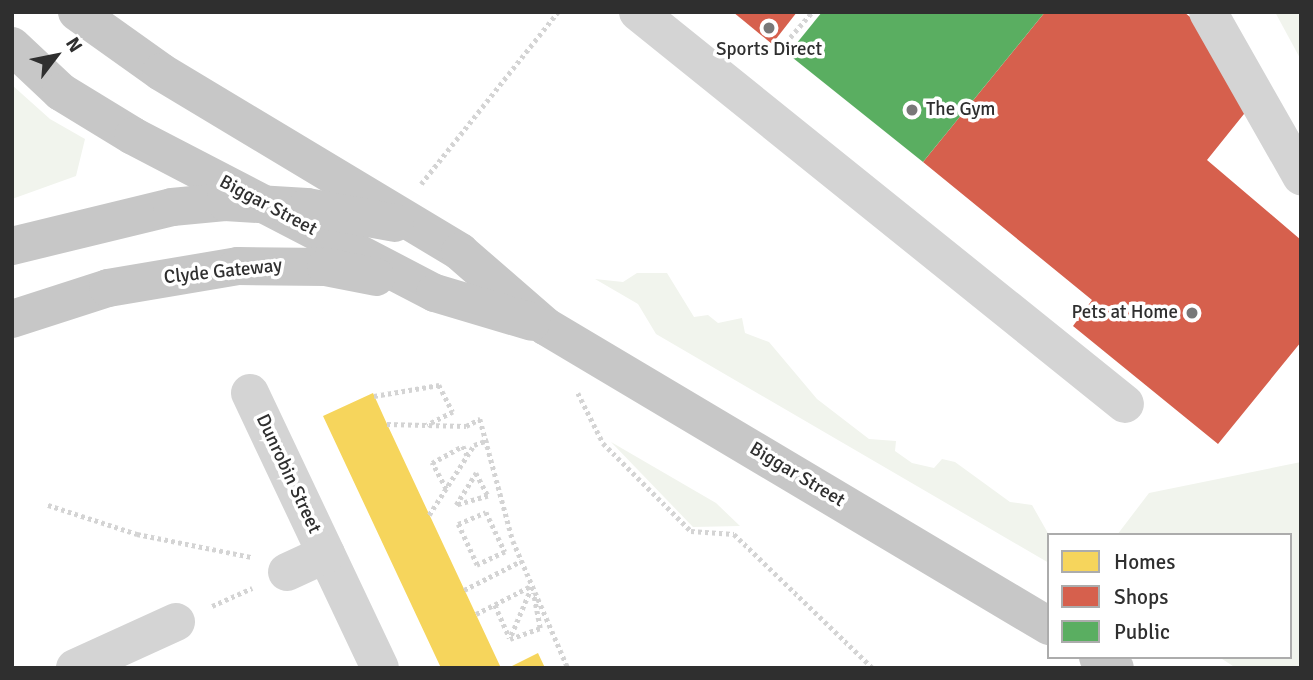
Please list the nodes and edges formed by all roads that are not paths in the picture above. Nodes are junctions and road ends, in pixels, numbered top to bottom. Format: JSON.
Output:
{"nodes":[{"id":1,"x":77,"y":12,"type":"edge"},
{"id":2,"x":638,"y":12,"type":"edge"},
{"id":3,"x":1208,"y":12,"type":"edge"},
{"id":4,"x":12,"y":46,"type":"edge"},
{"id":5,"x":1301,"y":176,"type":"edge"},
{"id":6,"x":262,"y":202,"type":"junction"},
{"id":7,"x":421,"y":229,"type":"junction"},
{"id":8,"x":12,"y":246,"type":"edge"},
{"id":9,"x":435,"y":293,"type":"junction"},
{"id":10,"x":12,"y":319,"type":"edge"},
{"id":11,"x":545,"y":326,"type":"junction"},
{"id":12,"x":250,"y":393,"type":"dead end"},
{"id":13,"x":1125,"y":404,"type":"dead end"},
{"id":14,"x":326,"y":554,"type":"junction"},
{"id":15,"x":287,"y":572,"type":"road end"},
{"id":16,"x":176,"y":622,"type":"road end"},
{"id":17,"x":1047,"y":625,"type":"edge"},
{"id":18,"x":75,"y":668,"type":"edge"},
{"id":19,"x":380,"y":668,"type":"edge"}],
"edges":[{"from":1,"to":7,"type":"main road","name":"Biggar Street"},
{"from":2,"to":13,"type":"street"},
{"from":3,"to":5,"type":"street"},
{"from":4,"to":6,"type":"main road","name":"Biggar Street"},
{"from":6,"to":7,"type":"main road"},
{"from":6,"to":8,"type":"main road"},
{"from":6,"to":9,"type":"main road","name":"Biggar Street"},
{"from":7,"to":11,"type":"main road","name":"Biggar Street"},
{"from":9,"to":10,"type":"main road","name":"Clyde Gateway"},
{"from":9,"to":11,"type":"main road","name":"Biggar Street"},
{"from":11,"to":17,"type":"main road","name":"Biggar Street"},
{"from":12,"to":14,"type":"street","name":"Dunrobin Street"},
{"from":14,"to":15,"type":"street","name":"Dunrobin Street"},
{"from":14,"to":19,"type":"street","name":"Dunrobin Street"},
{"from":16,"to":18,"type":"street"}]}
